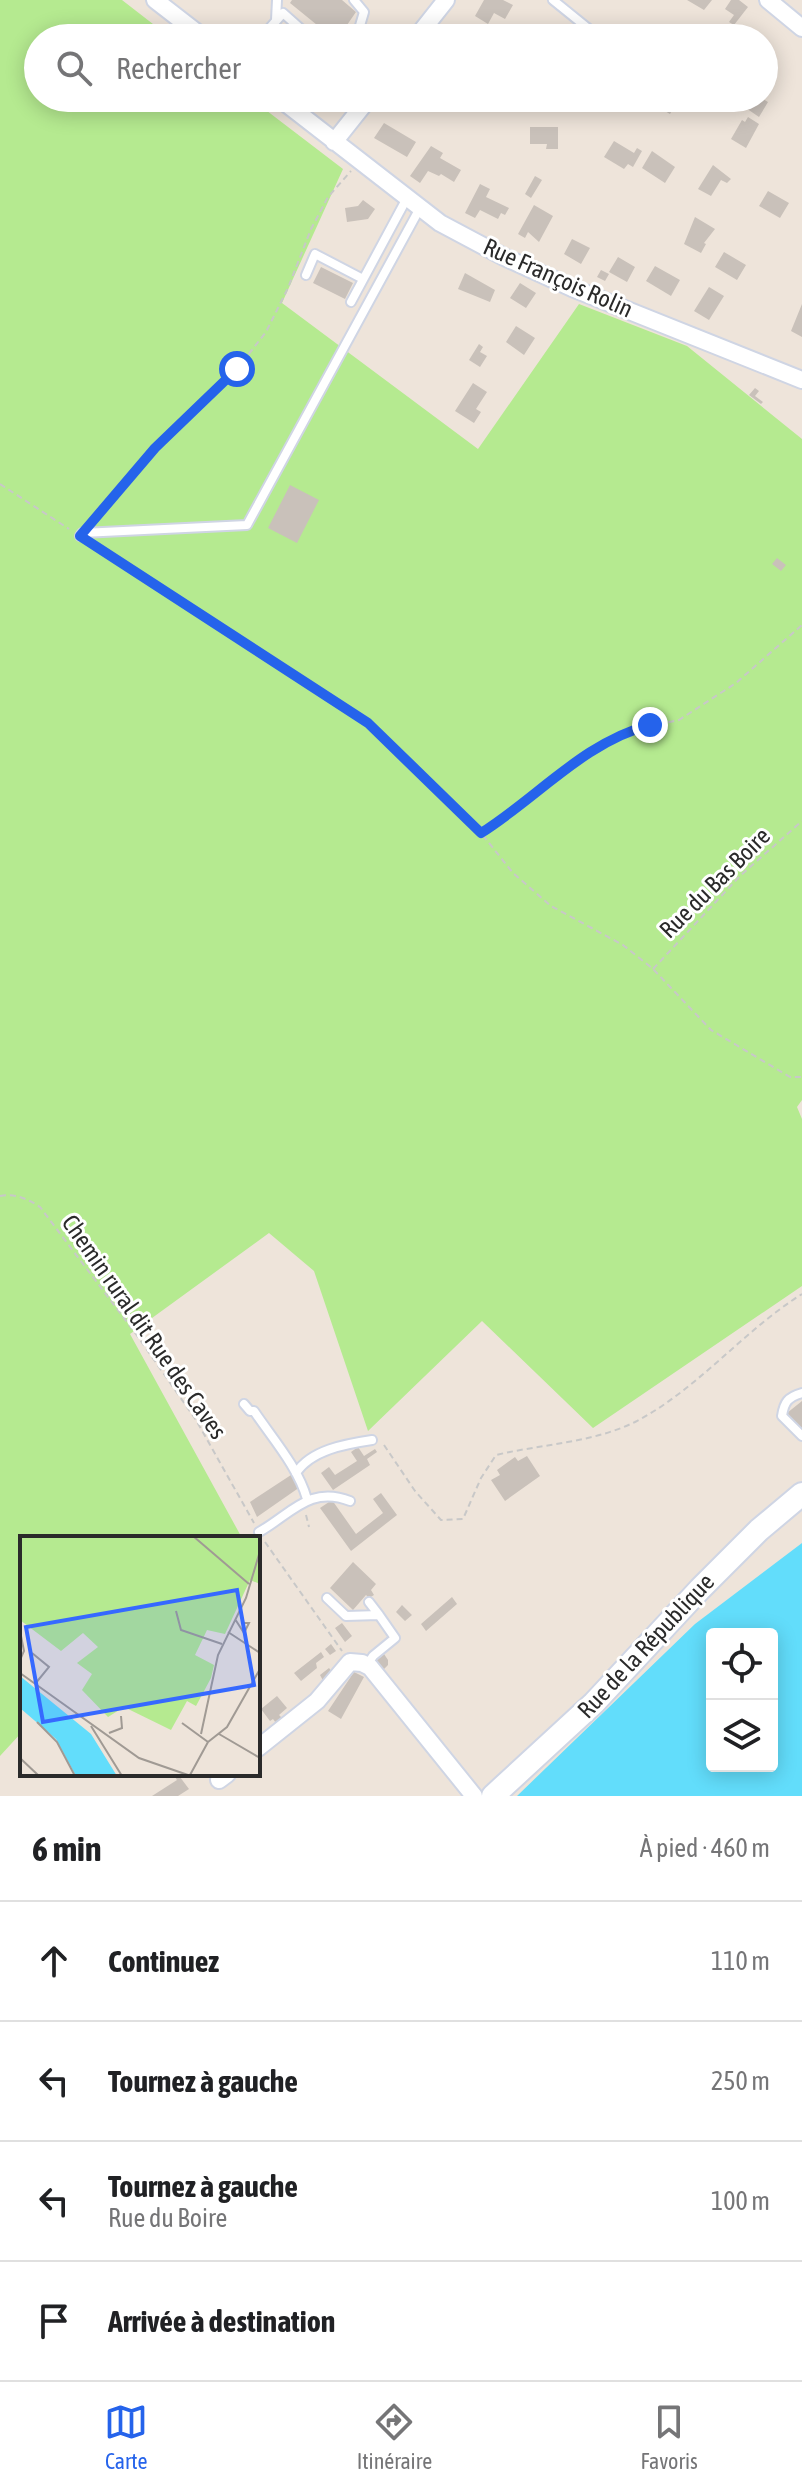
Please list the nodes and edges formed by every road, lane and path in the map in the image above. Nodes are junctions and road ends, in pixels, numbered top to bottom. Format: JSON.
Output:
{"nodes":[{"id":1,"x":155,"y":0,"type":"edge"},
{"id":2,"x":277,"y":0,"type":"edge"},
{"id":3,"x":354,"y":0,"type":"edge"},
{"id":4,"x":446,"y":0,"type":"edge"},
{"id":5,"x":553,"y":0,"type":"edge"},
{"id":6,"x":768,"y":0,"type":"edge"},
{"id":7,"x":276,"y":21,"type":"junction"},
{"id":8,"x":186,"y":24,"type":"edge"},
{"id":9,"x":273,"y":24,"type":"edge"},
{"id":10,"x":295,"y":24,"type":"edge"},
{"id":11,"x":360,"y":24,"type":"edge"},
{"id":12,"x":427,"y":24,"type":"edge"},
{"id":13,"x":583,"y":24,"type":"edge"},
{"id":14,"x":802,"y":28,"type":"edge"},
{"id":15,"x":296,"y":112,"type":"edge"},
{"id":16,"x":358,"y":112,"type":"edge"},
{"id":17,"x":334,"y":142,"type":"junction"},
{"id":18,"x":359,"y":161,"type":"junction"},
{"id":19,"x":413,"y":203,"type":"junction"},
{"id":20,"x":306,"y":275,"type":"dead end"},
{"id":21,"x":363,"y":279,"type":"junction"},
{"id":22,"x":351,"y":302,"type":"dead end"},
{"id":23,"x":802,"y":380,"type":"edge"},
{"id":24,"x":0,"y":484,"type":"edge"},
{"id":25,"x":81,"y":535,"type":"junction"},
{"id":26,"x":802,"y":625,"type":"edge"},
{"id":27,"x":802,"y":821,"type":"edge"},
{"id":28,"x":481,"y":833,"type":"junction"},
{"id":29,"x":653,"y":969,"type":"junction"},
{"id":30,"x":802,"y":1077,"type":"edge"},
{"id":31,"x":0,"y":1196,"type":"edge"},
{"id":32,"x":802,"y":1294,"type":"edge"},
{"id":33,"x":802,"y":1393,"type":"edge"},
{"id":34,"x":244,"y":1404,"type":"dead end"},
{"id":35,"x":802,"y":1436,"type":"edge"},
{"id":36,"x":372,"y":1440,"type":"joint"},
{"id":37,"x":296,"y":1473,"type":"junction"},
{"id":38,"x":801,"y":1495,"type":"edge"},
{"id":39,"x":307,"y":1499,"type":"junction"},
{"id":40,"x":350,"y":1501,"type":"dead end"},
{"id":41,"x":259,"y":1532,"type":"junction"},
{"id":42,"x":327,"y":1598,"type":"dead end"},
{"id":43,"x":369,"y":1602,"type":"dead end"},
{"id":44,"x":379,"y":1615,"type":"junction"},
{"id":45,"x":358,"y":1664,"type":"junction"},
{"id":46,"x":260,"y":1746,"type":"edge"},
{"id":47,"x":474,"y":1796,"type":"edge"},
{"id":48,"x":493,"y":1796,"type":"edge"}],
"edges":[{"from":1,"to":8,"type":"street"},
{"from":2,"to":7,"type":"lane"},
{"from":3,"to":11,"type":"lane"},
{"from":4,"to":12,"type":"street"},
{"from":5,"to":13,"type":"lane"},
{"from":6,"to":14,"type":"street"},
{"from":7,"to":9,"type":"lane"},
{"from":7,"to":10,"type":"lane"},
{"from":15,"to":17,"type":"street","name":"Rue François Rolin"},
{"from":16,"to":17,"type":"street"},
{"from":17,"to":18,"type":"street","name":"Rue François Rolin"},
{"from":18,"to":19,"type":"street","name":"Rue François Rolin"},
{"from":18,"to":25,"type":"path"},
{"from":19,"to":21,"type":"lane"},
{"from":19,"to":23,"type":"street","name":"Rue François Rolin"},
{"from":19,"to":25,"type":"lane"},
{"from":20,"to":21,"type":"lane"},
{"from":21,"to":22,"type":"lane"},
{"from":24,"to":25,"type":"path"},
{"from":25,"to":28,"type":"path"},
{"from":26,"to":28,"type":"path"},
{"from":27,"to":29,"type":"path","name":"Rue du Bas Boire"},
{"from":28,"to":29,"type":"path"},
{"from":29,"to":30,"type":"path"},
{"from":31,"to":41,"type":"path","name":"Chemin rural dit Rue des Caves"},
{"from":32,"to":36,"type":"path"},
{"from":33,"to":35,"type":"lane"},
{"from":34,"to":37,"type":"lane"},
{"from":36,"to":37,"type":"lane"},
{"from":37,"to":39,"type":"lane"},
{"from":38,"to":48,"type":"main road","name":"Rue de la République"},
{"from":39,"to":40,"type":"lane"},
{"from":39,"to":41,"type":"lane"},
{"from":41,"to":45,"type":"path","name":"Chemin rural dit Rue des Caves"},
{"from":42,"to":44,"type":"lane"},
{"from":43,"to":44,"type":"lane"},
{"from":44,"to":45,"type":"lane"},
{"from":45,"to":46,"type":"street"},
{"from":45,"to":47,"type":"street"}]}
